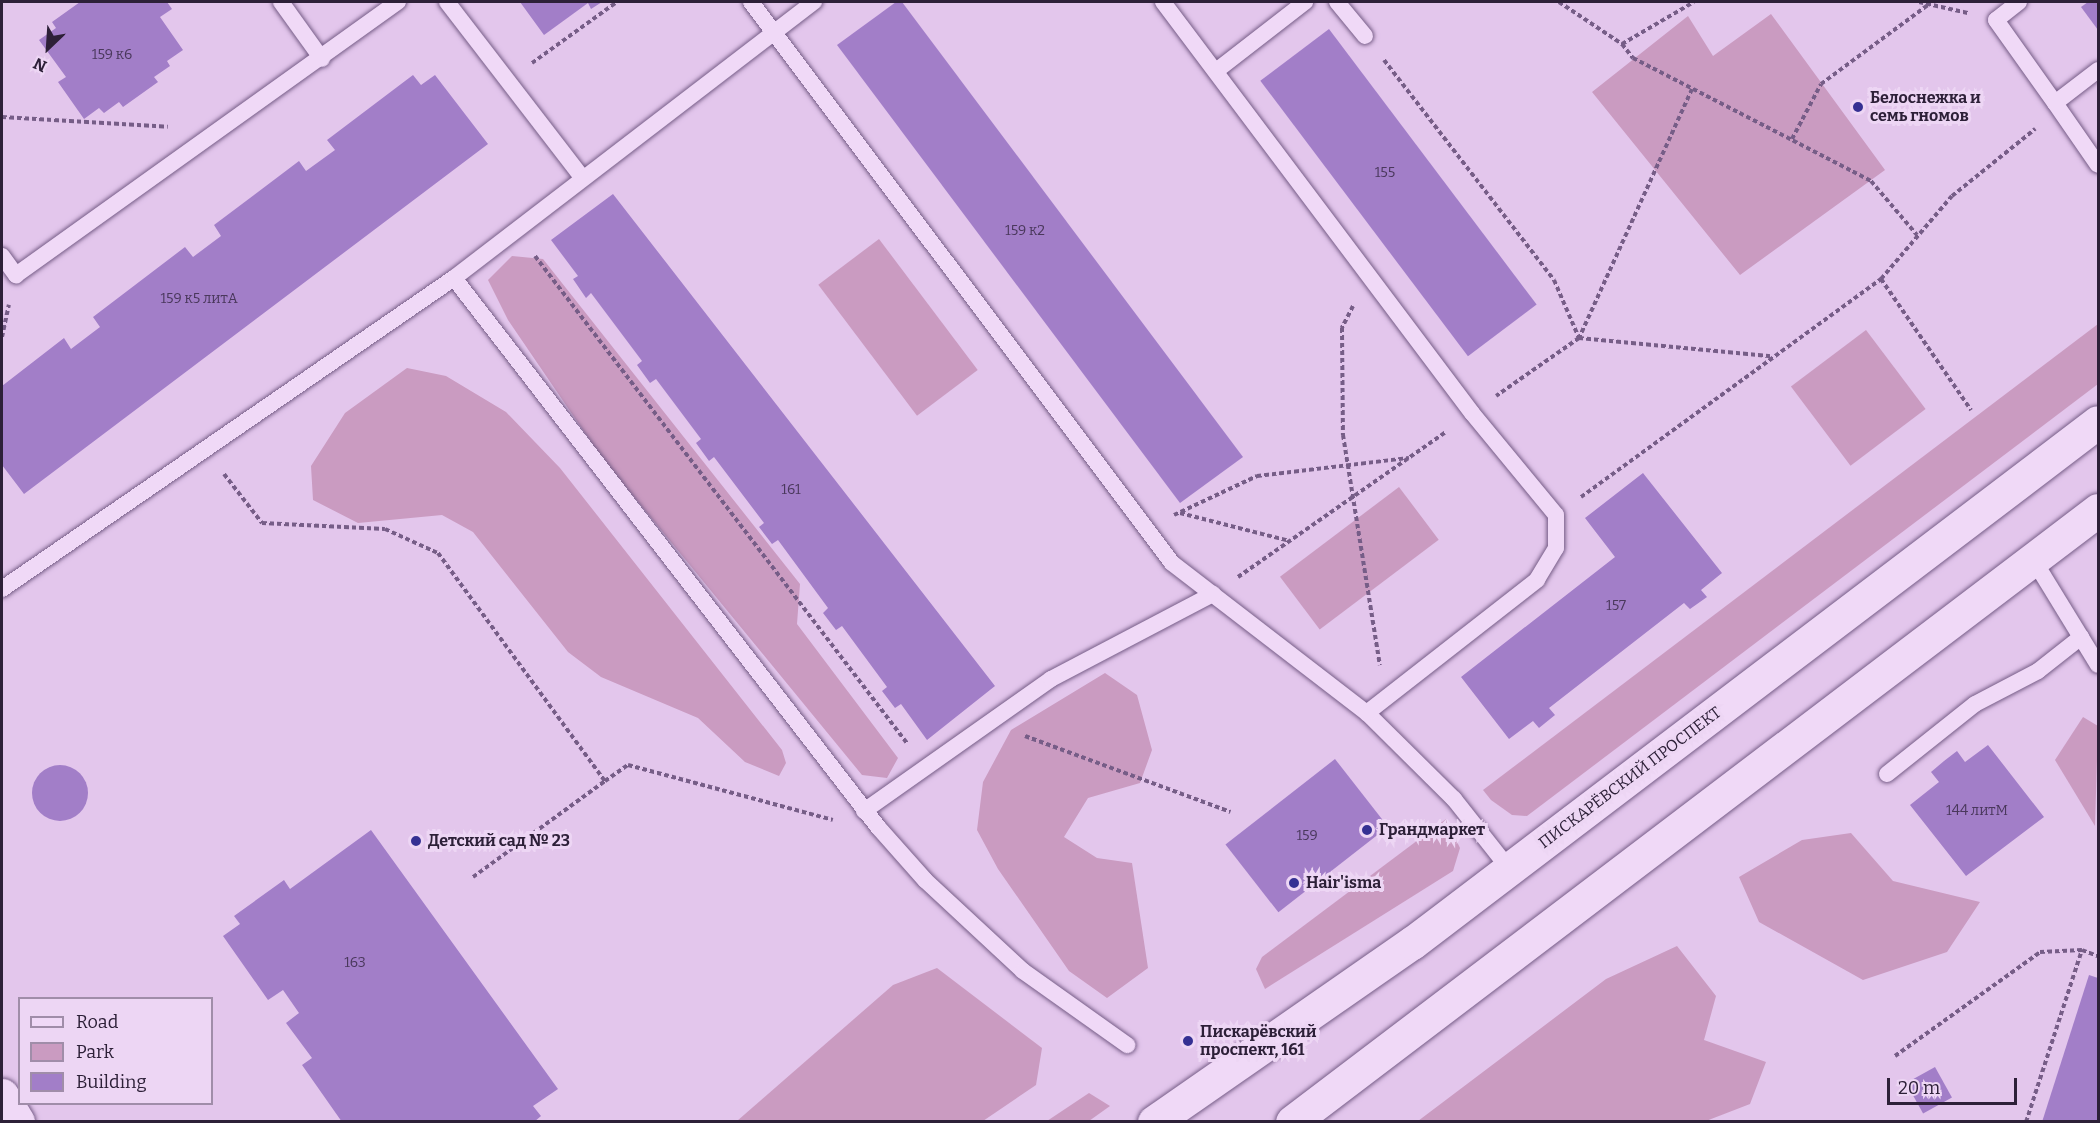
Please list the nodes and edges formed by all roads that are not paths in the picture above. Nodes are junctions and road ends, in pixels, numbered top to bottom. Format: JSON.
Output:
{"nodes":[{"id":1,"x":281,"y":2,"type":"edge"},
{"id":2,"x":398,"y":2,"type":"edge"},
{"id":3,"x":447,"y":2,"type":"edge"},
{"id":4,"x":751,"y":2,"type":"edge"},
{"id":5,"x":814,"y":2,"type":"edge"},
{"id":6,"x":1163,"y":2,"type":"edge"},
{"id":7,"x":1305,"y":2,"type":"edge"},
{"id":8,"x":1337,"y":2,"type":"edge"},
{"id":9,"x":2019,"y":2,"type":"edge"},
{"id":10,"x":775,"y":34,"type":"junction"},
{"id":11,"x":1365,"y":36,"type":"road end"},
{"id":12,"x":322,"y":59,"type":"junction"},
{"id":13,"x":2098,"y":70,"type":"edge"},
{"id":14,"x":1216,"y":71,"type":"junction"},
{"id":15,"x":2055,"y":103,"type":"junction"},
{"id":16,"x":2098,"y":165,"type":"edge"},
{"id":17,"x":581,"y":176,"type":"junction"},
{"id":18,"x":2,"y":256,"type":"edge"},
{"id":19,"x":454,"y":278,"type":"junction"},
{"id":20,"x":2098,"y":422,"type":"edge"},
{"id":21,"x":2098,"y":510,"type":"edge"},
{"id":22,"x":2033,"y":559,"type":"junction"},
{"id":23,"x":2,"y":589,"type":"edge"},
{"id":24,"x":1213,"y":594,"type":"junction"},
{"id":25,"x":2081,"y":637,"type":"junction"},
{"id":26,"x":2098,"y":664,"type":"edge"},
{"id":27,"x":1367,"y":713,"type":"junction"},
{"id":28,"x":1887,"y":774,"type":"dead end"},
{"id":29,"x":864,"y":811,"type":"junction"},
{"id":30,"x":1509,"y":870,"type":"junction"},
{"id":31,"x":1127,"y":1045,"type":"dead end"},
{"id":32,"x":2,"y":1095,"type":"edge"},
{"id":33,"x":18,"y":1122,"type":"edge"},
{"id":34,"x":1154,"y":1122,"type":"edge"},
{"id":35,"x":1292,"y":1122,"type":"edge"}],
"edges":[{"from":1,"to":12,"type":"lane"},
{"from":2,"to":12,"type":"lane"},
{"from":3,"to":17,"type":"lane"},
{"from":4,"to":10,"type":"lane"},
{"from":5,"to":10,"type":"lane"},
{"from":6,"to":14,"type":"lane"},
{"from":7,"to":14,"type":"lane"},
{"from":8,"to":11,"type":"lane"},
{"from":9,"to":15,"type":"lane"},
{"from":10,"to":17,"type":"lane"},
{"from":10,"to":24,"type":"lane"},
{"from":12,"to":18,"type":"lane"},
{"from":13,"to":15,"type":"lane"},
{"from":14,"to":27,"type":"lane"},
{"from":15,"to":16,"type":"lane"},
{"from":17,"to":19,"type":"lane"},
{"from":19,"to":23,"type":"lane"},
{"from":19,"to":29,"type":"lane"},
{"from":20,"to":30,"type":"main road","name":"ПИСКАРЁВСКИЙ ПРОСПЕКТ"},
{"from":21,"to":22,"type":"main road"},
{"from":22,"to":25,"type":"lane"},
{"from":22,"to":35,"type":"main road"},
{"from":24,"to":27,"type":"lane"},
{"from":24,"to":29,"type":"lane"},
{"from":25,"to":26,"type":"lane"},
{"from":25,"to":28,"type":"lane"},
{"from":27,"to":30,"type":"lane"},
{"from":29,"to":31,"type":"lane"},
{"from":30,"to":34,"type":"main road","name":"ПИСКАРЁВСКИЙ ПРОСПЕКТ"},
{"from":32,"to":33,"type":"main road"}]}
